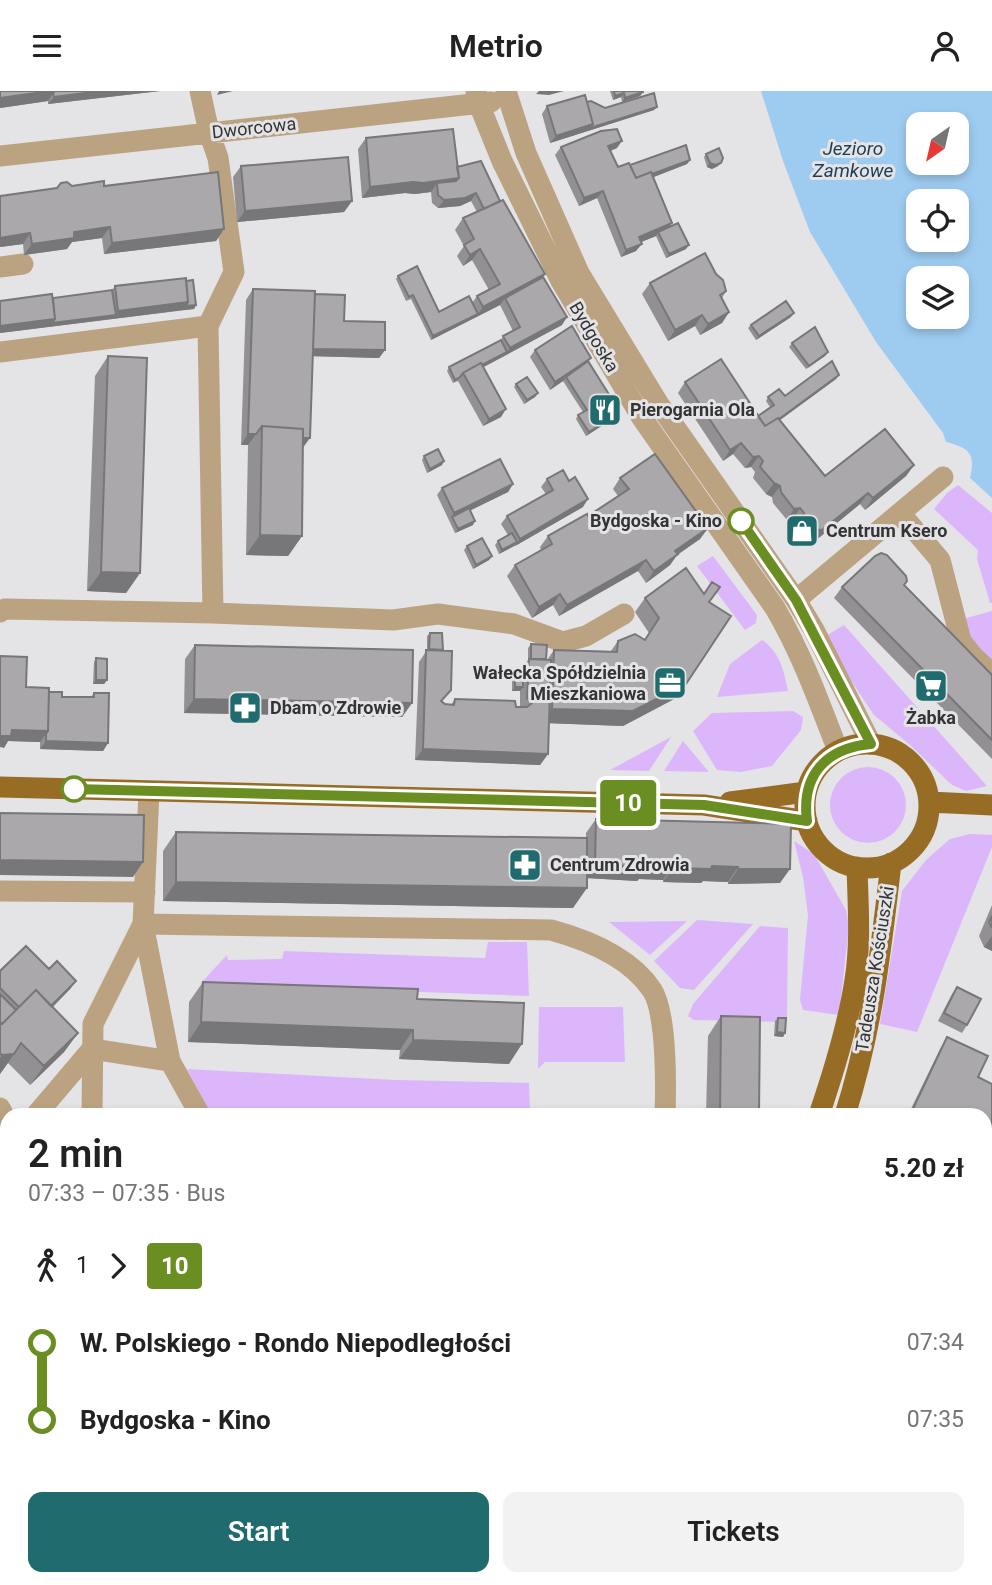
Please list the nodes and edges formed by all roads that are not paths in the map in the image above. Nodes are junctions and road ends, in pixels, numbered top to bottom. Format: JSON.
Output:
{"nodes":[{"id":1,"x":200,"y":91,"type":"edge"},
{"id":2,"x":506,"y":95,"type":"edge"},
{"id":3,"x":477,"y":98,"type":"edge"},
{"id":4,"x":209,"y":132,"type":"junction"},
{"id":5,"x":0,"y":156,"type":"edge"},
{"id":6,"x":23,"y":264,"type":"dead end"},
{"id":7,"x":0,"y":267,"type":"edge"},
{"id":8,"x":208,"y":327,"type":"junction"},
{"id":9,"x":0,"y":352,"type":"edge"},
{"id":10,"x":943,"y":477,"type":"dead end"},
{"id":11,"x":901,"y":514,"type":"junction"},
{"id":12,"x":796,"y":600,"type":"junction"},
{"id":13,"x":0,"y":612,"type":"edge"},
{"id":14,"x":213,"y":613,"type":"junction"},
{"id":15,"x":624,"y":614,"type":"dead end"},
{"id":16,"x":992,"y":674,"type":"edge"},
{"id":17,"x":871,"y":744,"type":"junction"},
{"id":18,"x":838,"y":751,"type":"junction"},
{"id":19,"x":0,"y":787,"type":"edge"},
{"id":20,"x":149,"y":792,"type":"junction"},
{"id":21,"x":807,"y":793,"type":"junction"},
{"id":22,"x":929,"y":802,"type":"junction"},
{"id":23,"x":704,"y":805,"type":"junction"},
{"id":24,"x":992,"y":805,"type":"edge"},
{"id":25,"x":807,"y":821,"type":"junction"},
{"id":26,"x":891,"y":863,"type":"junction"},
{"id":27,"x":857,"y":867,"type":"junction"},
{"id":28,"x":0,"y":891,"type":"edge"},
{"id":29,"x":145,"y":892,"type":"junction"},
{"id":30,"x":143,"y":924,"type":"junction"},
{"id":31,"x":92,"y":1049,"type":"junction"},
{"id":32,"x":170,"y":1061,"type":"junction"},
{"id":33,"x":42,"y":1108,"type":"edge"},
{"id":34,"x":92,"y":1108,"type":"edge"},
{"id":35,"x":196,"y":1108,"type":"edge"},
{"id":36,"x":665,"y":1108,"type":"edge"},
{"id":37,"x":821,"y":1108,"type":"edge"},
{"id":38,"x":847,"y":1108,"type":"edge"}],
"edges":[{"from":1,"to":4,"type":"street"},
{"from":2,"to":3,"type":"street","name":"Dworcowa"},
{"from":2,"to":12,"type":"street","name":"Bydgoska"},
{"from":3,"to":4,"type":"street","name":"Dworcowa"},
{"from":3,"to":18,"type":"street","name":"Bydgoska"},
{"from":4,"to":5,"type":"street","name":"Dworcowa"},
{"from":4,"to":8,"type":"street"},
{"from":6,"to":7,"type":"street"},
{"from":8,"to":9,"type":"street"},
{"from":8,"to":14,"type":"street"},
{"from":10,"to":11,"type":"street"},
{"from":11,"to":12,"type":"street"},
{"from":11,"to":16,"type":"street"},
{"from":12,"to":17,"type":"street","name":"Bydgoska"},
{"from":13,"to":14,"type":"street"},
{"from":14,"to":15,"type":"street"},
{"from":17,"to":18,"type":"main road"},
{"from":17,"to":22,"type":"main road"},
{"from":18,"to":21,"type":"main road"},
{"from":19,"to":20,"type":"main road"},
{"from":20,"to":23,"type":"main road"},
{"from":20,"to":29,"type":"street"},
{"from":21,"to":23,"type":"main road"},
{"from":21,"to":25,"type":"main road"},
{"from":22,"to":24,"type":"main road"},
{"from":22,"to":26,"type":"main road"},
{"from":23,"to":25,"type":"main road"},
{"from":25,"to":27,"type":"main road"},
{"from":26,"to":27,"type":"main road"},
{"from":26,"to":38,"type":"main road","name":"Tadeusza Kościuszki"},
{"from":27,"to":37,"type":"main road","name":"Tadeusza Kościuszki"},
{"from":28,"to":29,"type":"street"},
{"from":29,"to":30,"type":"street"},
{"from":30,"to":31,"type":"street"},
{"from":30,"to":32,"type":"street"},
{"from":30,"to":36,"type":"street"},
{"from":31,"to":32,"type":"street"},
{"from":31,"to":33,"type":"street"},
{"from":31,"to":34,"type":"street"},
{"from":32,"to":35,"type":"street"}]}
